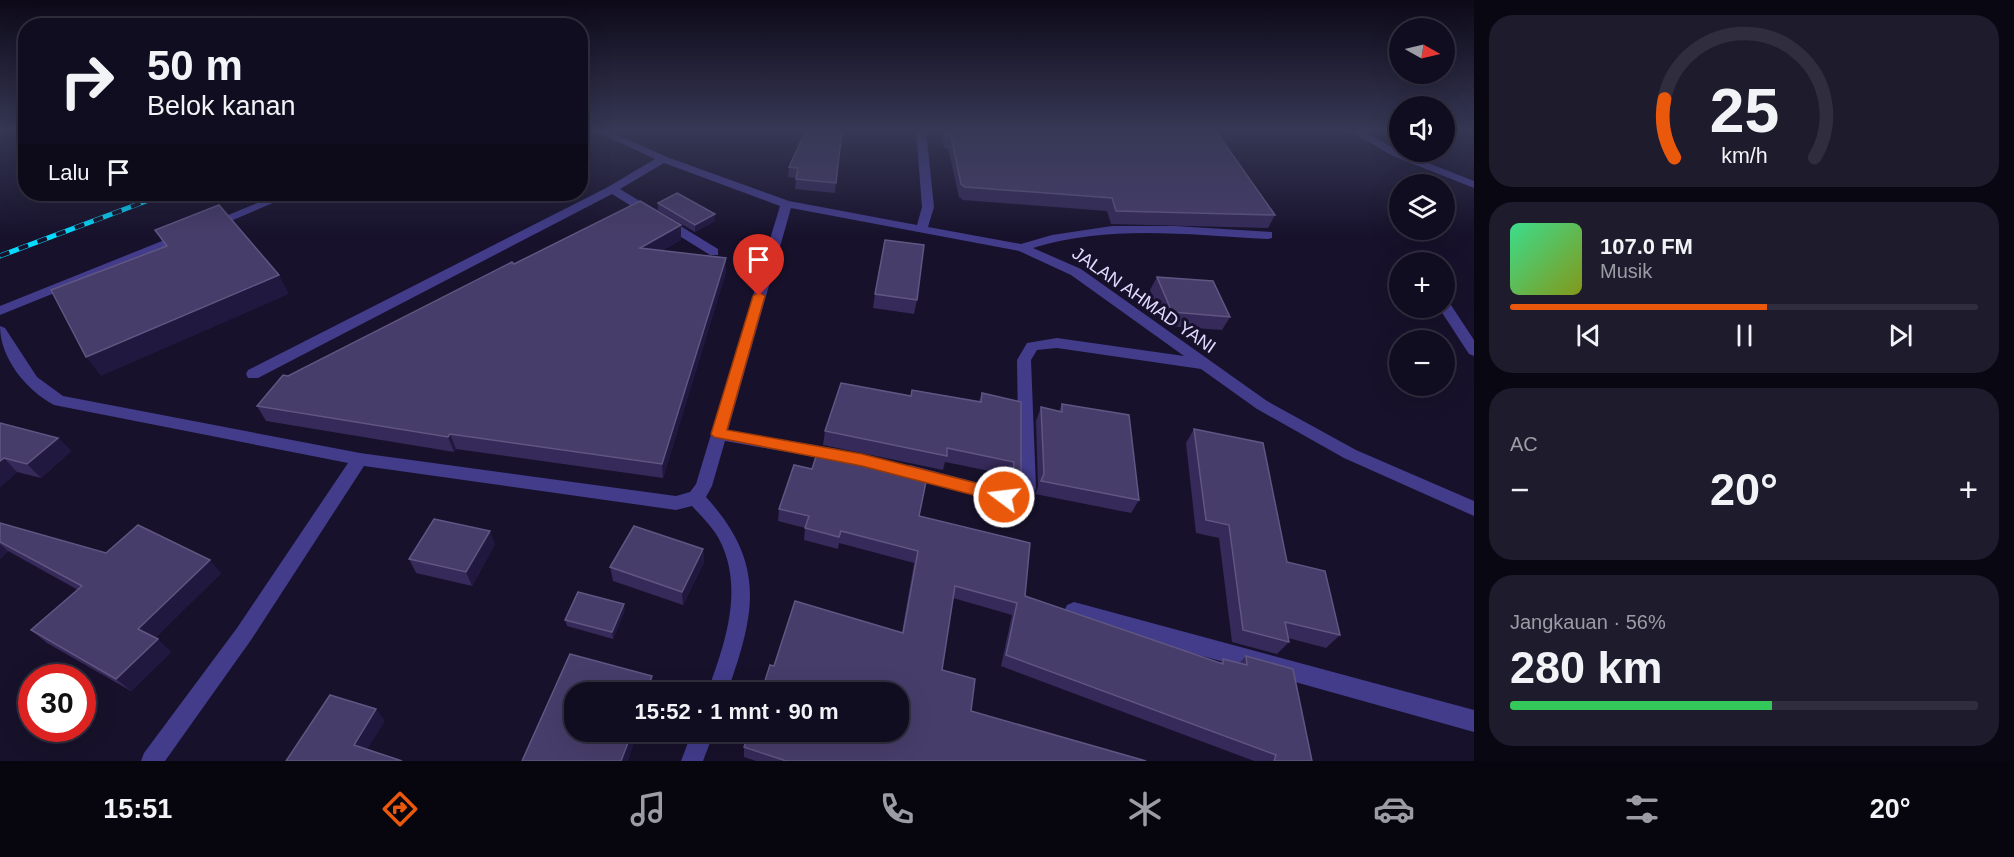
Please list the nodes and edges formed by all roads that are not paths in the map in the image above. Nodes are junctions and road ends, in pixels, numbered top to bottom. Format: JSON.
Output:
{"nodes":[{"id":1,"x":652,"y":166,"type":"edge"},
{"id":2,"x":681,"y":166,"type":"edge"},
{"id":3,"x":924,"y":166,"type":"edge"},
{"id":4,"x":1426,"y":166,"type":"edge"},
{"id":5,"x":1474,"y":185,"type":"edge"},
{"id":6,"x":612,"y":189,"type":"junction"},
{"id":7,"x":271,"y":201,"type":"edge"},
{"id":8,"x":786,"y":204,"type":"junction"},
{"id":9,"x":921,"y":230,"type":"junction"},
{"id":10,"x":1268,"y":235,"type":"dead end"},
{"id":11,"x":1022,"y":248,"type":"junction"},
{"id":12,"x":714,"y":252,"type":"dead end"},
{"id":13,"x":0,"y":311,"type":"edge"},
{"id":14,"x":1452,"y":318,"type":"edge"},
{"id":15,"x":0,"y":331,"type":"edge"},
{"id":16,"x":1474,"y":351,"type":"edge"},
{"id":17,"x":1206,"y":365,"type":"junction"},
{"id":18,"x":253,"y":374,"type":"dead end"},
{"id":19,"x":719,"y":434,"type":"junction"},
{"id":20,"x":851,"y":458,"type":"edge"},
{"id":21,"x":360,"y":459,"type":"junction"},
{"id":22,"x":895,"y":468,"type":"edge"},
{"id":23,"x":696,"y":498,"type":"junction"},
{"id":24,"x":1474,"y":509,"type":"edge"},
{"id":25,"x":1074,"y":611,"type":"edge"},
{"id":26,"x":721,"y":682,"type":"edge"},
{"id":27,"x":1474,"y":721,"type":"edge"},
{"id":28,"x":699,"y":742,"type":"edge"},
{"id":29,"x":153,"y":761,"type":"edge"},
{"id":30,"x":692,"y":761,"type":"edge"}],
"edges":[{"from":1,"to":6,"type":"street"},
{"from":2,"to":8,"type":"street","name":"JALAN AHMAD YANI"},
{"from":3,"to":9,"type":"street"},
{"from":4,"to":5,"type":"street"},
{"from":6,"to":12,"type":"street"},
{"from":6,"to":18,"type":"street"},
{"from":7,"to":13,"type":"street"},
{"from":8,"to":9,"type":"street","name":"JALAN AHMAD YANI"},
{"from":8,"to":19,"type":"street"},
{"from":9,"to":11,"type":"street","name":"JALAN AHMAD YANI"},
{"from":10,"to":11,"type":"street"},
{"from":11,"to":17,"type":"street","name":"JALAN AHMAD YANI"},
{"from":14,"to":16,"type":"street"},
{"from":15,"to":21,"type":"street"},
{"from":17,"to":22,"type":"street"},
{"from":17,"to":24,"type":"street","name":"JALAN AHMAD YANI"},
{"from":19,"to":20,"type":"street"},
{"from":19,"to":23,"type":"street"},
{"from":21,"to":23,"type":"street"},
{"from":21,"to":29,"type":"street"},
{"from":23,"to":26,"type":"street"},
{"from":25,"to":27,"type":"street"},
{"from":28,"to":30,"type":"street"}]}
